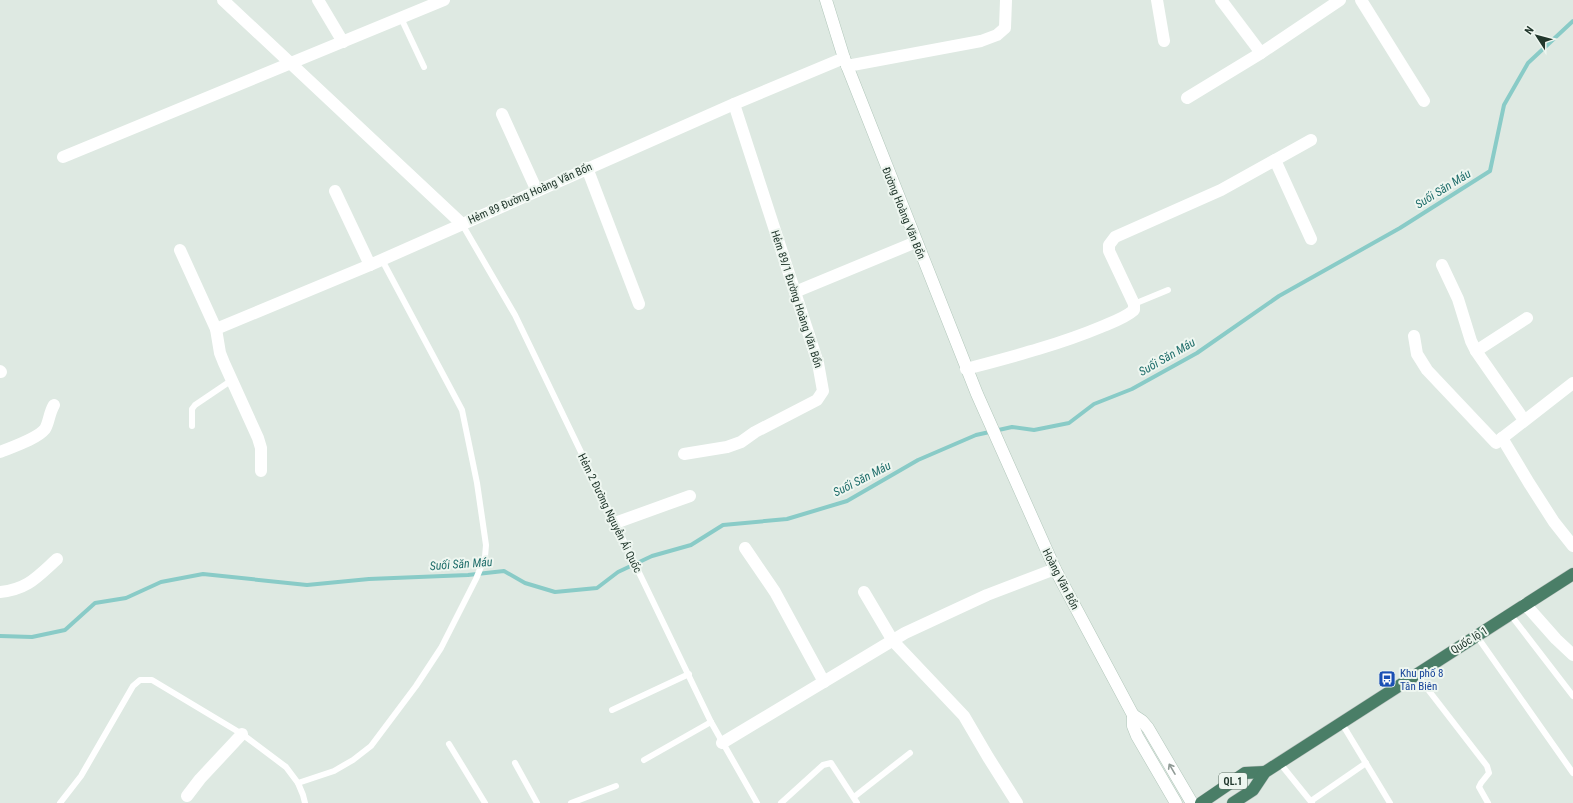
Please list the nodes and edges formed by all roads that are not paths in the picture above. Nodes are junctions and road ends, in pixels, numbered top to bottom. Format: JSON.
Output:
{"nodes":[{"id":1,"x":223,"y":0,"type":"edge"},
{"id":2,"x":318,"y":0,"type":"edge"},
{"id":3,"x":444,"y":0,"type":"edge"},
{"id":4,"x":826,"y":0,"type":"edge"},
{"id":5,"x":1006,"y":0,"type":"edge"},
{"id":6,"x":1157,"y":0,"type":"edge"},
{"id":7,"x":1221,"y":0,"type":"edge"},
{"id":8,"x":1340,"y":0,"type":"edge"},
{"id":9,"x":1361,"y":0,"type":"edge"},
{"id":10,"x":401,"y":18,"type":"junction"},
{"id":11,"x":1164,"y":41,"type":"dead end"},
{"id":12,"x":343,"y":42,"type":"junction"},
{"id":13,"x":1261,"y":53,"type":"junction"},
{"id":14,"x":845,"y":62,"type":"junction"},
{"id":15,"x":290,"y":64,"type":"junction"},
{"id":16,"x":424,"y":67,"type":"dead end"},
{"id":17,"x":1187,"y":98,"type":"dead end"},
{"id":18,"x":1424,"y":100,"type":"dead end"},
{"id":19,"x":734,"y":104,"type":"junction"},
{"id":20,"x":502,"y":114,"type":"dead end"},
{"id":21,"x":1311,"y":140,"type":"dead end"},
{"id":22,"x":63,"y":157,"type":"dead end"},
{"id":23,"x":1275,"y":160,"type":"junction"},
{"id":24,"x":587,"y":168,"type":"junction"},
{"id":25,"x":537,"y":191,"type":"junction"},
{"id":26,"x":335,"y":192,"type":"dead end"},
{"id":27,"x":461,"y":223,"type":"junction"},
{"id":28,"x":1311,"y":239,"type":"dead end"},
{"id":29,"x":916,"y":242,"type":"junction"},
{"id":30,"x":180,"y":250,"type":"dead end"},
{"id":31,"x":382,"y":260,"type":"junction"},
{"id":32,"x":370,"y":265,"type":"junction"},
{"id":33,"x":1442,"y":265,"type":"dead end"},
{"id":34,"x":1168,"y":290,"type":"dead end"},
{"id":35,"x":795,"y":292,"type":"junction"},
{"id":36,"x":639,"y":304,"type":"dead end"},
{"id":37,"x":1134,"y":304,"type":"junction"},
{"id":38,"x":1527,"y":318,"type":"dead end"},
{"id":39,"x":216,"y":329,"type":"junction"},
{"id":40,"x":1414,"y":336,"type":"dead end"},
{"id":41,"x":1476,"y":351,"type":"junction"},
{"id":42,"x":966,"y":369,"type":"junction"},
{"id":43,"x":232,"y":380,"type":"junction"},
{"id":44,"x":1573,"y":383,"type":"edge"},
{"id":45,"x":54,"y":405,"type":"dead end"},
{"id":46,"x":1524,"y":420,"type":"junction"},
{"id":47,"x":989,"y":423,"type":"joint"},
{"id":48,"x":192,"y":426,"type":"dead end"},
{"id":49,"x":1497,"y":442,"type":"junction"},
{"id":50,"x":0,"y":452,"type":"edge"},
{"id":51,"x":684,"y":454,"type":"dead end"},
{"id":52,"x":261,"y":471,"type":"dead end"},
{"id":53,"x":690,"y":496,"type":"dead end"},
{"id":54,"x":615,"y":523,"type":"junction"},
{"id":55,"x":1573,"y":546,"type":"edge"},
{"id":56,"x":745,"y":548,"type":"dead end"},
{"id":57,"x":57,"y":559,"type":"dead end"},
{"id":58,"x":1056,"y":569,"type":"junction"},
{"id":59,"x":1573,"y":574,"type":"edge"},
{"id":60,"x":0,"y":592,"type":"edge"},
{"id":61,"x":864,"y":592,"type":"dead end"},
{"id":62,"x":1525,"y":604,"type":"junction"},
{"id":63,"x":1510,"y":614,"type":"junction"},
{"id":64,"x":1476,"y":636,"type":"junction"},
{"id":65,"x":893,"y":641,"type":"junction"},
{"id":66,"x":1573,"y":655,"type":"edge"},
{"id":67,"x":689,"y":674,"type":"junction"},
{"id":68,"x":1416,"y":674,"type":"junction"},
{"id":69,"x":824,"y":682,"type":"junction"},
{"id":70,"x":1573,"y":696,"type":"edge"},
{"id":71,"x":612,"y":710,"type":"dead end"},
{"id":72,"x":1133,"y":715,"type":"junction"},
{"id":73,"x":711,"y":722,"type":"junction"},
{"id":74,"x":1341,"y":722,"type":"junction"},
{"id":75,"x":242,"y":734,"type":"junction"},
{"id":76,"x":449,"y":744,"type":"dead end"},
{"id":77,"x":722,"y":744,"type":"junction"},
{"id":78,"x":910,"y":753,"type":"dead end"},
{"id":79,"x":644,"y":760,"type":"dead end"},
{"id":80,"x":1279,"y":762,"type":"junction"},
{"id":81,"x":1366,"y":762,"type":"junction"},
{"id":82,"x":515,"y":763,"type":"dead end"},
{"id":83,"x":1572,"y":769,"type":"edge"},
{"id":84,"x":1265,"y":772,"type":"junction"},
{"id":85,"x":298,"y":783,"type":"junction"},
{"id":86,"x":616,"y":786,"type":"dead end"},
{"id":87,"x":187,"y":796,"type":"dead end"},
{"id":88,"x":856,"y":800,"type":"edge"},
{"id":89,"x":1204,"y":802,"type":"edge"},
{"id":90,"x":1312,"y":802,"type":"edge"},
{"id":91,"x":60,"y":803,"type":"edge"},
{"id":92,"x":305,"y":803,"type":"edge"},
{"id":93,"x":485,"y":803,"type":"edge"},
{"id":94,"x":537,"y":803,"type":"edge"},
{"id":95,"x":571,"y":803,"type":"edge"},
{"id":96,"x":757,"y":803,"type":"edge"},
{"id":97,"x":781,"y":803,"type":"edge"},
{"id":98,"x":1017,"y":803,"type":"edge"},
{"id":99,"x":1176,"y":803,"type":"edge"},
{"id":100,"x":1192,"y":803,"type":"edge"},
{"id":101,"x":1233,"y":803,"type":"edge"},
{"id":102,"x":1390,"y":803,"type":"edge"},
{"id":103,"x":1488,"y":803,"type":"edge"}],
"edges":[{"from":1,"to":15,"type":"street"},
{"from":2,"to":12,"type":"street"},
{"from":3,"to":10,"type":"street"},
{"from":4,"to":14,"type":"street","name":"Đường Hoàng Văn Bổn"},
{"from":5,"to":14,"type":"street","name":"Hẻm 89 Đường Hoàng Văn Bổn"},
{"from":6,"to":11,"type":"street"},
{"from":7,"to":13,"type":"street"},
{"from":8,"to":13,"type":"street"},
{"from":9,"to":18,"type":"street"},
{"from":10,"to":12,"type":"street"},
{"from":10,"to":16,"type":"lane"},
{"from":12,"to":15,"type":"street"},
{"from":13,"to":17,"type":"street"},
{"from":14,"to":19,"type":"street","name":"Hẻm 89 Đường Hoàng Văn Bổn"},
{"from":14,"to":29,"type":"street","name":"Đường Hoàng Văn Bổn"},
{"from":15,"to":22,"type":"street"},
{"from":15,"to":27,"type":"street"},
{"from":19,"to":24,"type":"street","name":"Hẻm 89 Đường Hoàng Văn Bổn"},
{"from":19,"to":35,"type":"street","name":"Hẻm 89/1 Đường Hoàng Văn Bổn"},
{"from":20,"to":25,"type":"street"},
{"from":21,"to":23,"type":"street"},
{"from":23,"to":28,"type":"street"},
{"from":23,"to":37,"type":"street"},
{"from":24,"to":25,"type":"street","name":"Hẻm 89 Đường Hoàng Văn Bổn"},
{"from":24,"to":36,"type":"street"},
{"from":25,"to":27,"type":"street","name":"Hẻm 89 Đường Hoàng Văn Bổn"},
{"from":26,"to":32,"type":"street"},
{"from":27,"to":31,"type":"street","name":"Hẻm 89 Đường Hoàng Văn Bổn"},
{"from":27,"to":54,"type":"lane","name":"Hẻm 2 Đường Nguyễn Ái Quốc"},
{"from":29,"to":35,"type":"street"},
{"from":29,"to":42,"type":"street","name":"Đường Hoàng Văn Bổn"},
{"from":30,"to":39,"type":"street"},
{"from":31,"to":32,"type":"street","name":"Hẻm 89 Đường Hoàng Văn Bổn"},
{"from":31,"to":85,"type":"lane"},
{"from":32,"to":39,"type":"street","name":"Hẻm 89 Đường Hoàng Văn Bổn"},
{"from":33,"to":41,"type":"street"},
{"from":34,"to":37,"type":"lane"},
{"from":35,"to":51,"type":"street","name":"Hẻm 89/1 Đường Hoàng Văn Bổn"},
{"from":37,"to":42,"type":"street"},
{"from":38,"to":41,"type":"street"},
{"from":39,"to":43,"type":"street"},
{"from":40,"to":49,"type":"street"},
{"from":41,"to":46,"type":"street"},
{"from":42,"to":47,"type":"street","name":"Đường Hoàng Văn Bổn"},
{"from":43,"to":48,"type":"lane"},
{"from":43,"to":52,"type":"street"},
{"from":44,"to":46,"type":"street"},
{"from":45,"to":50,"type":"street"},
{"from":46,"to":49,"type":"street"},
{"from":47,"to":58,"type":"street","name":"Hoàng Văn Bổn"},
{"from":49,"to":55,"type":"street"},
{"from":53,"to":54,"type":"street"},
{"from":54,"to":67,"type":"lane","name":"Hẻm 2 Đường Nguyễn Ái Quốc"},
{"from":56,"to":69,"type":"street"},
{"from":57,"to":60,"type":"street"},
{"from":58,"to":65,"type":"street"},
{"from":58,"to":72,"type":"street","name":"Hoàng Văn Bổn"},
{"from":59,"to":62,"type":"highway","name":"Quốc lộ 1","number":"QL.1"},
{"from":61,"to":65,"type":"street"},
{"from":62,"to":63,"type":"highway","name":"Quốc lộ 1","number":"QL.1"},
{"from":62,"to":66,"type":"street"},
{"from":63,"to":64,"type":"highway","name":"Quốc lộ 1","number":"QL.1"},
{"from":63,"to":70,"type":"lane"},
{"from":64,"to":68,"type":"highway","name":"Quốc lộ 1","number":"QL.1"},
{"from":64,"to":83,"type":"lane"},
{"from":65,"to":69,"type":"street"},
{"from":65,"to":98,"type":"street"},
{"from":67,"to":71,"type":"lane"},
{"from":67,"to":73,"type":"lane","name":"Hẻm 2 Đường Nguyễn Ái Quốc"},
{"from":68,"to":74,"type":"highway","name":"Quốc lộ 1","number":"QL.1"},
{"from":68,"to":103,"type":"lane"},
{"from":69,"to":77,"type":"street"},
{"from":72,"to":99,"type":"street","name":"Hoàng Văn Bổn"},
{"from":100,"to":72,"type":"street","name":"Hoàng Văn Bổn","one_way":true},
{"from":73,"to":77,"type":"lane","name":"Hẻm 2 Đường Nguyễn Ái Quốc"},
{"from":73,"to":79,"type":"lane"},
{"from":74,"to":80,"type":"highway","name":"Quốc lộ 1","number":"QL.1"},
{"from":74,"to":81,"type":"lane"},
{"from":75,"to":85,"type":"lane"},
{"from":75,"to":87,"type":"street"},
{"from":75,"to":91,"type":"lane"},
{"from":76,"to":93,"type":"lane"},
{"from":77,"to":96,"type":"lane","name":"Hẻm 2 Đường Nguyễn Ái Quốc"},
{"from":78,"to":88,"type":"lane"},
{"from":80,"to":84,"type":"highway","name":"Quốc lộ 1","number":"QL.1"},
{"from":80,"to":90,"type":"lane"},
{"from":81,"to":90,"type":"lane"},
{"from":81,"to":102,"type":"lane"},
{"from":82,"to":94,"type":"lane"},
{"from":84,"to":89,"type":"highway","number":"QL.1"},
{"from":84,"to":101,"type":"highway","name":"Quốc lộ 1","number":"QL.1"},
{"from":85,"to":92,"type":"lane"},
{"from":86,"to":95,"type":"lane"},
{"from":88,"to":97,"type":"lane"}]}
